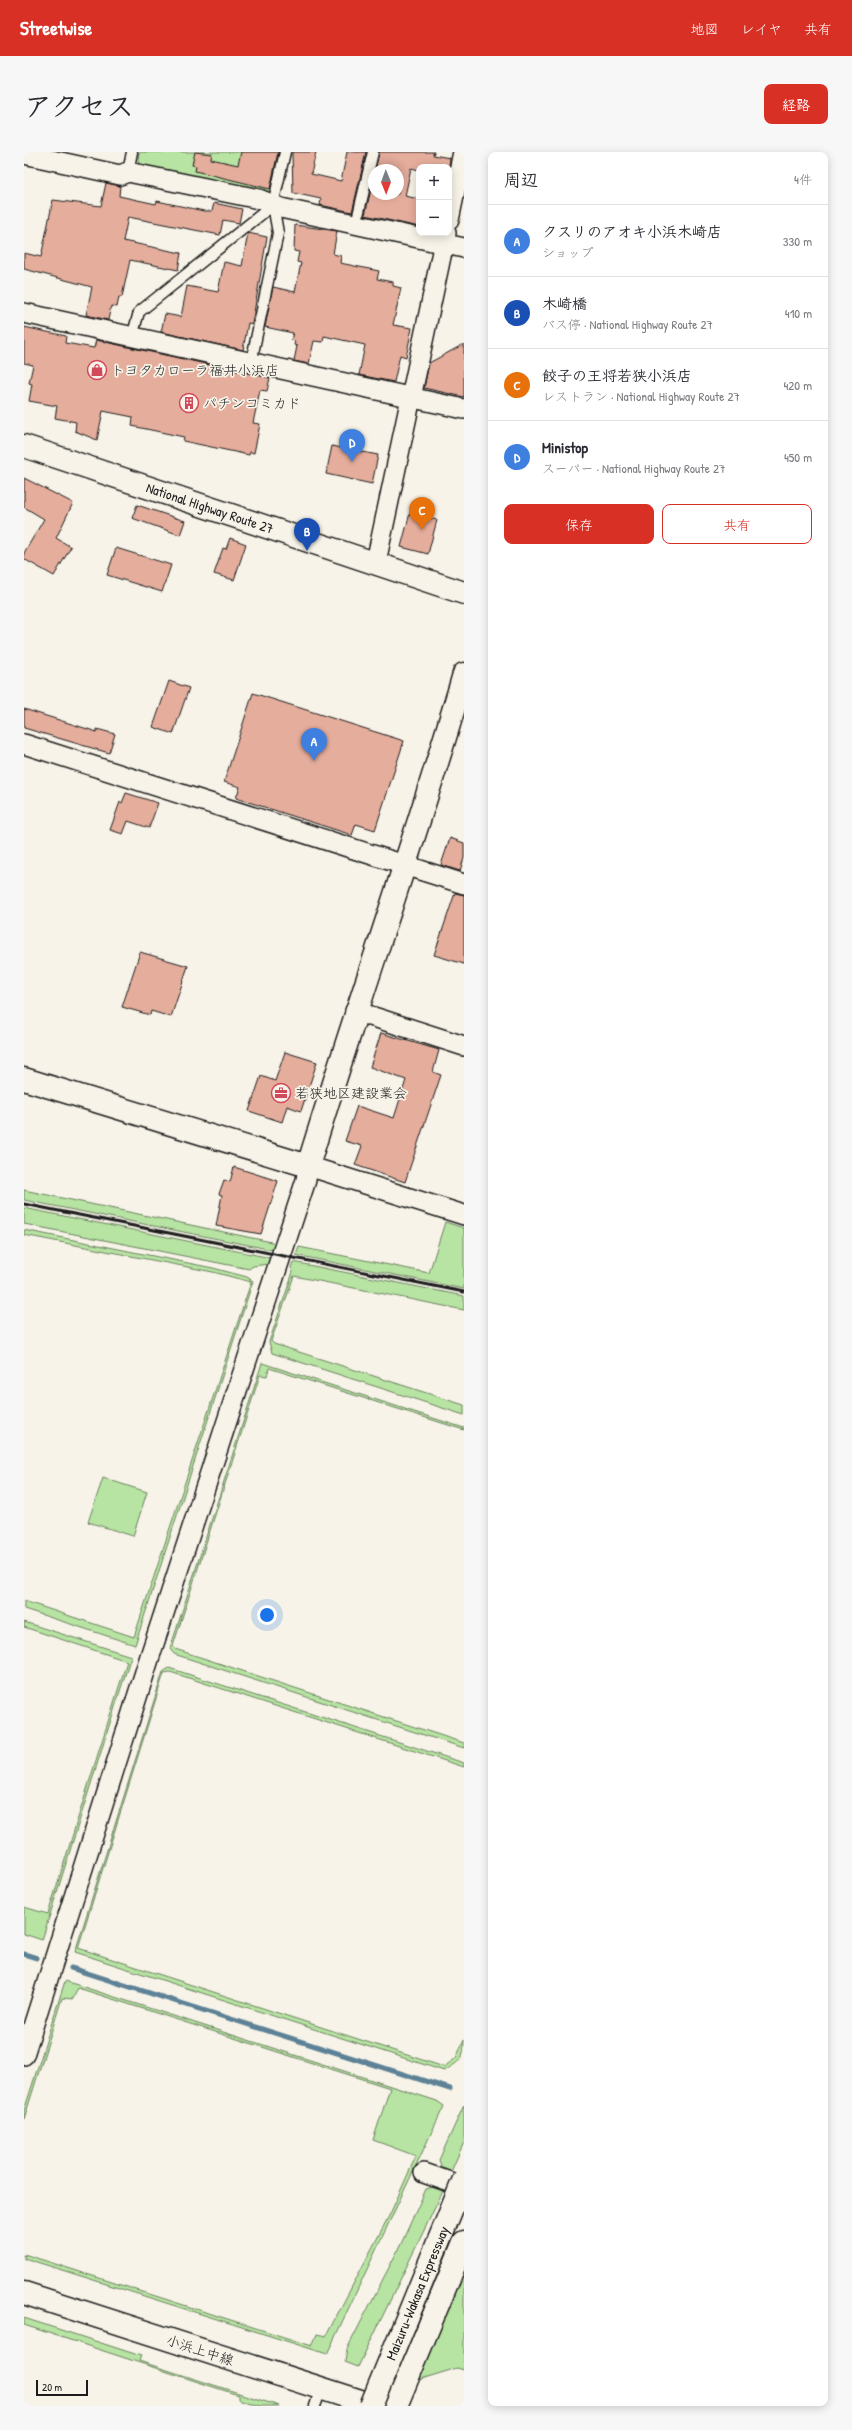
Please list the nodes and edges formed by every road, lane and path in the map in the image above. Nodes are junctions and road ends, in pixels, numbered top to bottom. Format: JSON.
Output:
{"nodes":[{"id":1,"x":132,"y":152,"type":"edge"},
{"id":2,"x":285,"y":152,"type":"edge"},
{"id":3,"x":373,"y":152,"type":"edge"},
{"id":4,"x":463,"y":152,"type":"edge"},
{"id":5,"x":24,"y":154,"type":"edge"},
{"id":6,"x":128,"y":172,"type":"junction"},
{"id":7,"x":273,"y":205,"type":"junction"},
{"id":8,"x":452,"y":205,"type":"edge"},
{"id":9,"x":356,"y":224,"type":"junction"},
{"id":10,"x":445,"y":238,"type":"edge"},
{"id":11,"x":464,"y":248,"type":"edge"},
{"id":12,"x":24,"y":313,"type":"edge"},
{"id":13,"x":132,"y":337,"type":"junction"},
{"id":14,"x":251,"y":363,"type":"junction"},
{"id":15,"x":410,"y":397,"type":"junction"},
{"id":16,"x":464,"y":409,"type":"edge"},
{"id":17,"x":24,"y":446,"type":"edge"},
{"id":18,"x":376,"y":562,"type":"junction"},
{"id":19,"x":464,"y":592,"type":"edge"},
{"id":20,"x":464,"y":674,"type":"edge"},
{"id":21,"x":458,"y":720,"type":"edge"},
{"id":22,"x":24,"y":744,"type":"edge"},
{"id":23,"x":405,"y":865,"type":"junction"},
{"id":24,"x":464,"y":884,"type":"edge"},
{"id":25,"x":355,"y":1012,"type":"junction"},
{"id":26,"x":464,"y":1046,"type":"edge"},
{"id":27,"x":24,"y":1080,"type":"edge"},
{"id":28,"x":308,"y":1166,"type":"junction"},
{"id":29,"x":464,"y":1215,"type":"edge"},
{"id":30,"x":24,"y":2056,"type":"edge"},
{"id":31,"x":424,"y":2172,"type":"dead end"},
{"id":32,"x":464,"y":2179,"type":"edge"},
{"id":33,"x":464,"y":2187,"type":"edge"},
{"id":34,"x":464,"y":2242,"type":"edge"},
{"id":35,"x":24,"y":2294,"type":"edge"},
{"id":36,"x":405,"y":2319,"type":"junction"},
{"id":37,"x":318,"y":2397,"type":"edge"},
{"id":38,"x":359,"y":2406,"type":"edge"},
{"id":39,"x":371,"y":2406,"type":"edge"},
{"id":40,"x":376,"y":2406,"type":"edge"},
{"id":41,"x":396,"y":2406,"type":"edge"}],
"edges":[{"from":1,"to":6,"type":"lane"},
{"from":2,"to":7,"type":"lane"},
{"from":3,"to":9,"type":"lane"},
{"from":4,"to":8,"type":"street"},
{"from":5,"to":6,"type":"street"},
{"from":6,"to":7,"type":"street"},
{"from":7,"to":9,"type":"street"},
{"from":7,"to":13,"type":"lane"},
{"from":7,"to":14,"type":"lane"},
{"from":9,"to":10,"type":"street"},
{"from":10,"to":11,"type":"street"},
{"from":10,"to":15,"type":"street"},
{"from":12,"to":13,"type":"street"},
{"from":13,"to":14,"type":"street"},
{"from":14,"to":15,"type":"street"},
{"from":15,"to":16,"type":"street"},
{"from":15,"to":18,"type":"street"},
{"from":17,"to":18,"type":"main road","name":"National Highway Route 27"},
{"from":18,"to":19,"type":"main road","name":"National Highway Route 27"},
{"from":20,"to":21,"type":"main road"},
{"from":21,"to":23,"type":"main road"},
{"from":22,"to":23,"type":"street"},
{"from":23,"to":24,"type":"street"},
{"from":23,"to":25,"type":"main road"},
{"from":25,"to":26,"type":"street"},
{"from":25,"to":28,"type":"main road"},
{"from":27,"to":28,"type":"main road"},
{"from":28,"to":29,"type":"street"},
{"from":28,"to":30,"type":"street"},
{"from":31,"to":33,"type":"street"},
{"from":32,"to":36,"type":"main road","name":"Maizuru-Wakasa Expressway","bridge":true},
{"from":34,"to":41,"type":"main road","name":"Maizuru-Wakasa Expressway"},
{"from":35,"to":37,"type":"main road","name":"小浜上中線"},
{"from":36,"to":38,"type":"main road","bridge":true},
{"from":36,"to":39,"type":"main road","name":"Maizuru-Wakasa Expressway","bridge":true},
{"from":37,"to":40,"type":"main road","name":"小浜上中線"}]}
